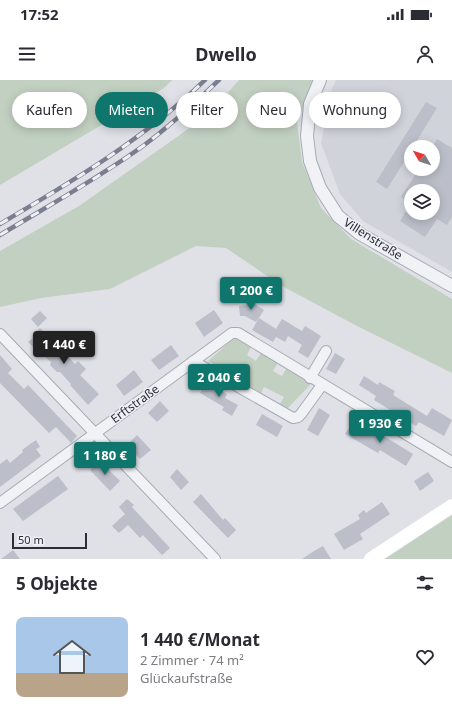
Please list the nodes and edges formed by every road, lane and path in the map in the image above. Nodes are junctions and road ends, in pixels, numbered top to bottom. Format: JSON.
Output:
{"nodes":[{"id":1,"x":320,"y":80,"type":"edge"},
{"id":2,"x":452,"y":286,"type":"edge"},
{"id":3,"x":0,"y":334,"type":"edge"},
{"id":4,"x":326,"y":351,"type":"dead end"},
{"id":5,"x":193,"y":361,"type":"junction"},
{"id":6,"x":310,"y":378,"type":"junction"},
{"id":7,"x":322,"y":385,"type":"junction"},
{"id":8,"x":95,"y":433,"type":"junction"},
{"id":9,"x":452,"y":462,"type":"edge"},
{"id":10,"x":0,"y":503,"type":"edge"},
{"id":11,"x":452,"y":506,"type":"edge"},
{"id":12,"x":215,"y":559,"type":"edge"},
{"id":13,"x":371,"y":559,"type":"edge"}],
"edges":[{"from":1,"to":2,"type":"street","name":"Villenstraße"},
{"from":3,"to":8,"type":"street"},
{"from":4,"to":6,"type":"street"},
{"from":5,"to":6,"type":"street","name":"Erftstraße"},
{"from":5,"to":7,"type":"street"},
{"from":5,"to":8,"type":"street","name":"Erftstraße"},
{"from":6,"to":7,"type":"street","name":"Erftstraße"},
{"from":7,"to":9,"type":"street","name":"Erftstraße"},
{"from":8,"to":10,"type":"street","name":"Erftstraße"},
{"from":8,"to":12,"type":"street"},
{"from":11,"to":13,"type":"main road"}]}
